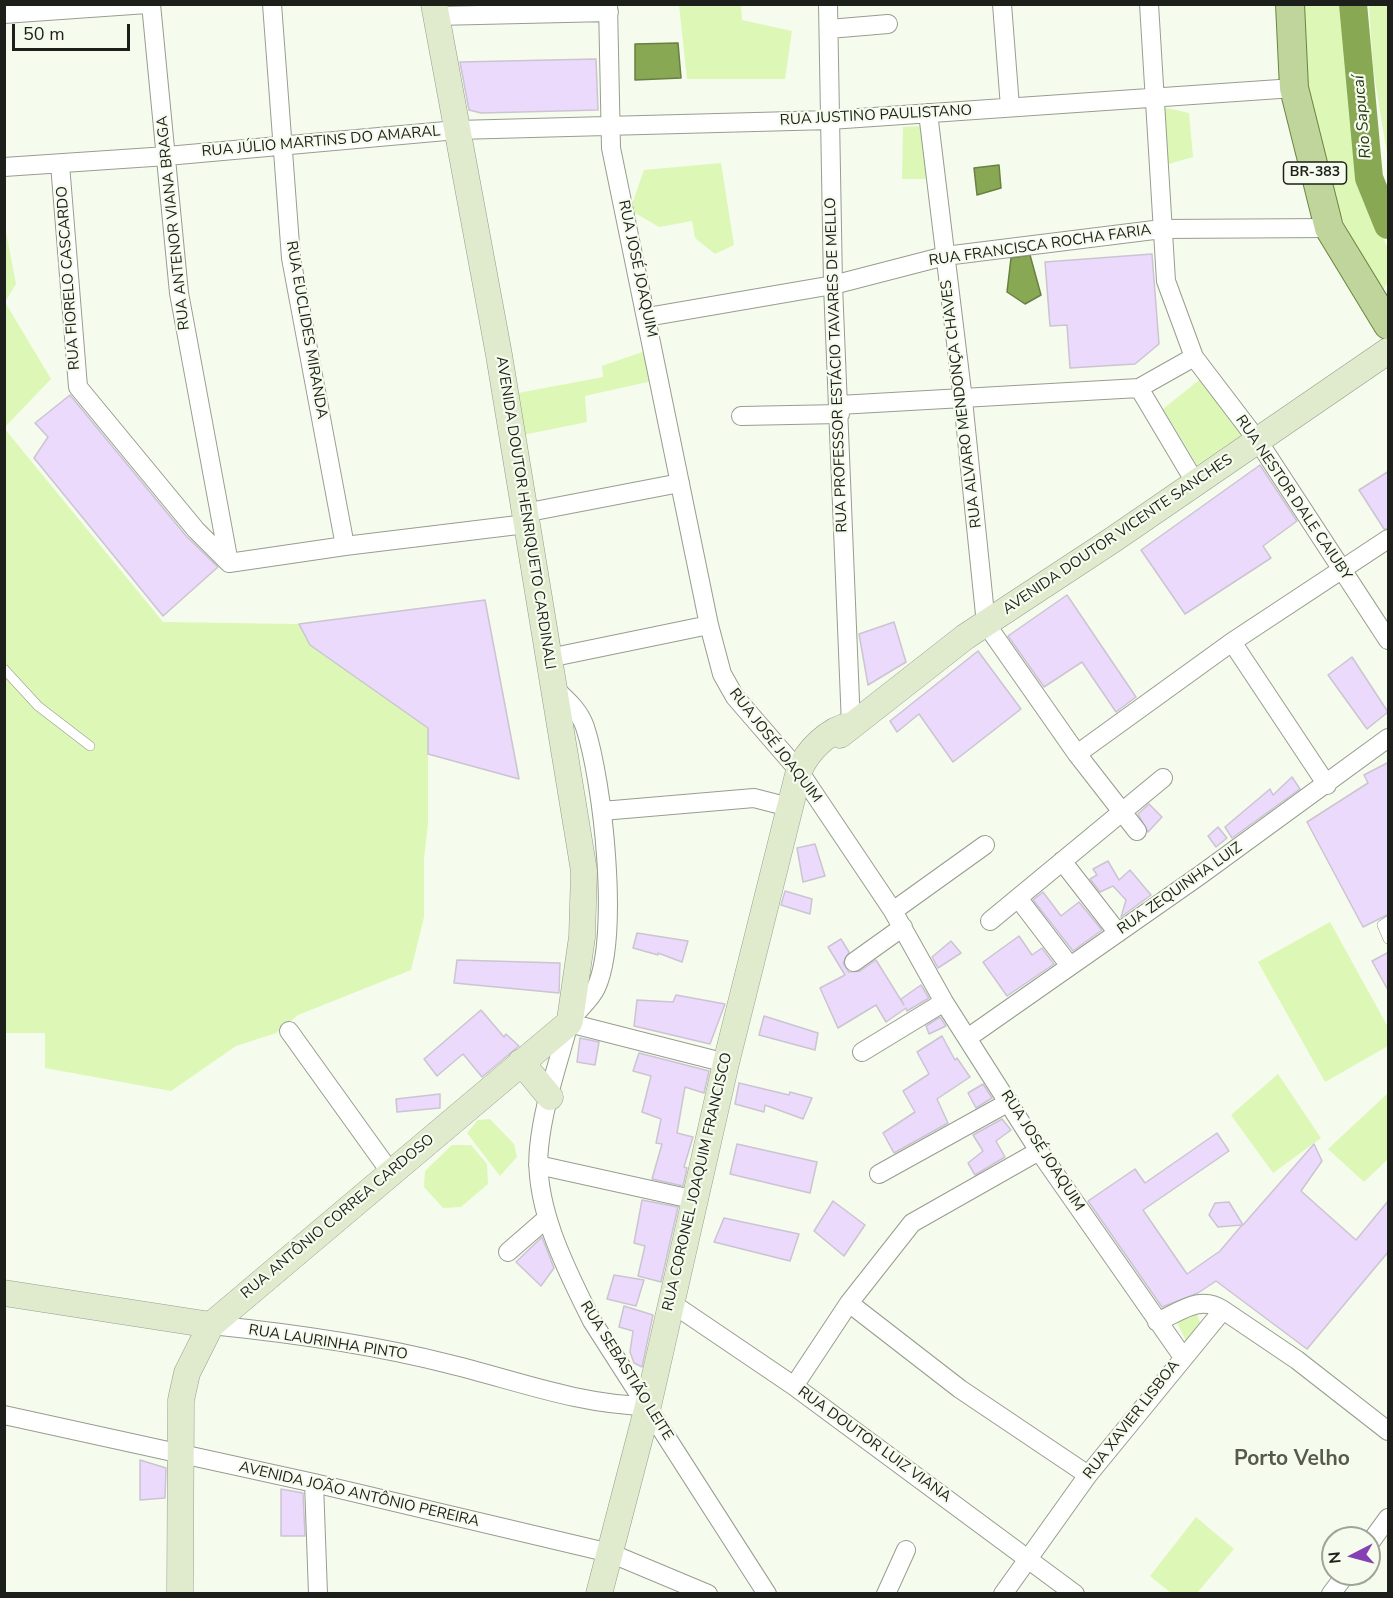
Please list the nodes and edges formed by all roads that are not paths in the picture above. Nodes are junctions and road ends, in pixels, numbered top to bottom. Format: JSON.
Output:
{"nodes":[{"id":1,"x":149,"y":4,"type":"edge"},
{"id":2,"x":272,"y":4,"type":"edge"},
{"id":3,"x":828,"y":4,"type":"edge"},
{"id":4,"x":1002,"y":4,"type":"edge"},
{"id":5,"x":1149,"y":4,"type":"edge"},
{"id":6,"x":1290,"y":4,"type":"edge"},
{"id":7,"x":608,"y":8,"type":"edge"},
{"id":8,"x":435,"y":10,"type":"edge"},
{"id":9,"x":4,"y":14,"type":"edge"},
{"id":10,"x":888,"y":24,"type":"dead end"},
{"id":11,"x":829,"y":29,"type":"junction"},
{"id":12,"x":1294,"y":88,"type":"junction"},
{"id":13,"x":1155,"y":98,"type":"junction"},
{"id":14,"x":1010,"y":108,"type":"junction"},
{"id":15,"x":928,"y":113,"type":"junction"},
{"id":16,"x":830,"y":120,"type":"junction"},
{"id":17,"x":610,"y":125,"type":"junction"},
{"id":18,"x":457,"y":130,"type":"junction"},
{"id":19,"x":282,"y":147,"type":"junction"},
{"id":20,"x":167,"y":156,"type":"junction"},
{"id":21,"x":60,"y":164,"type":"junction"},
{"id":22,"x":4,"y":167,"type":"edge"},
{"id":23,"x":1329,"y":228,"type":"junction"},
{"id":24,"x":1162,"y":229,"type":"junction"},
{"id":25,"x":945,"y":256,"type":"junction"},
{"id":26,"x":833,"y":285,"type":"junction"},
{"id":27,"x":647,"y":317,"type":"junction"},
{"id":28,"x":1389,"y":325,"type":"edge"},
{"id":29,"x":1389,"y":351,"type":"edge"},
{"id":30,"x":1194,"y":357,"type":"junction"},
{"id":31,"x":1139,"y":388,"type":"junction"},
{"id":32,"x":963,"y":400,"type":"junction"},
{"id":33,"x":839,"y":410,"type":"junction"},
{"id":34,"x":741,"y":416,"type":"dead end"},
{"id":35,"x":1258,"y":441,"type":"junction"},
{"id":36,"x":1195,"y":482,"type":"junction"},
{"id":37,"x":680,"y":483,"type":"junction"},
{"id":38,"x":221,"y":510,"type":"junction"},
{"id":39,"x":524,"y":518,"type":"junction"},
{"id":40,"x":195,"y":530,"type":"junction"},
{"id":41,"x":1389,"y":539,"type":"edge"},
{"id":42,"x":345,"y":546,"type":"junction"},
{"id":43,"x":229,"y":563,"type":"junction"},
{"id":44,"x":1341,"y":570,"type":"junction"},
{"id":45,"x":986,"y":624,"type":"junction"},
{"id":46,"x":709,"y":625,"type":"junction"},
{"id":47,"x":1389,"y":640,"type":"edge"},
{"id":48,"x":1232,"y":642,"type":"junction"},
{"id":49,"x":549,"y":658,"type":"junction"},
{"id":50,"x":4,"y":669,"type":"edge"},
{"id":51,"x":554,"y":688,"type":"junction"},
{"id":52,"x":851,"y":725,"type":"junction"},
{"id":53,"x":1389,"y":738,"type":"edge"},
{"id":54,"x":90,"y":746,"type":"dead end"},
{"id":55,"x":1077,"y":754,"type":"junction"},
{"id":56,"x":799,"y":771,"type":"junction"},
{"id":57,"x":1163,"y":778,"type":"dead end"},
{"id":58,"x":1327,"y":784,"type":"junction"},
{"id":59,"x":789,"y":807,"type":"junction"},
{"id":60,"x":602,"y":810,"type":"junction"},
{"id":61,"x":1122,"y":813,"type":"junction"},
{"id":62,"x":1137,"y":831,"type":"dead end"},
{"id":63,"x":985,"y":845,"type":"dead end"},
{"id":64,"x":1062,"y":861,"type":"junction"},
{"id":65,"x":1018,"y":898,"type":"junction"},
{"id":66,"x":893,"y":911,"type":"junction"},
{"id":67,"x":990,"y":921,"type":"dead end"},
{"id":68,"x":1389,"y":921,"type":"edge"},
{"id":69,"x":903,"y":927,"type":"junction"},
{"id":70,"x":1118,"y":933,"type":"junction"},
{"id":71,"x":1389,"y":939,"type":"edge"},
{"id":72,"x":854,"y":962,"type":"dead end"},
{"id":73,"x":1070,"y":966,"type":"junction"},
{"id":74,"x":944,"y":1002,"type":"junction"},
{"id":75,"x":570,"y":1021,"type":"junction"},
{"id":76,"x":289,"y":1030,"type":"dead end"},
{"id":77,"x":969,"y":1037,"type":"junction"},
{"id":78,"x":862,"y":1052,"type":"dead end"},
{"id":79,"x":521,"y":1062,"type":"junction"},
{"id":80,"x":726,"y":1063,"type":"junction"},
{"id":81,"x":550,"y":1097,"type":"junction"},
{"id":82,"x":1009,"y":1102,"type":"junction"},
{"id":83,"x":1039,"y":1151,"type":"junction"},
{"id":84,"x":538,"y":1166,"type":"junction"},
{"id":85,"x":391,"y":1173,"type":"junction"},
{"id":86,"x":879,"y":1174,"type":"dead end"},
{"id":87,"x":696,"y":1200,"type":"junction"},
{"id":88,"x":547,"y":1218,"type":"junction"},
{"id":89,"x":508,"y":1252,"type":"dead end"},
{"id":90,"x":4,"y":1293,"type":"edge"},
{"id":91,"x":670,"y":1302,"type":"junction"},
{"id":92,"x":849,"y":1303,"type":"junction"},
{"id":93,"x":1223,"y":1310,"type":"junction"},
{"id":94,"x":1157,"y":1322,"type":"junction"},
{"id":95,"x":211,"y":1325,"type":"junction"},
{"id":96,"x":1183,"y":1357,"type":"junction"},
{"id":97,"x":794,"y":1386,"type":"junction"},
{"id":98,"x":648,"y":1406,"type":"junction"},
{"id":99,"x":4,"y":1415,"type":"edge"},
{"id":100,"x":1389,"y":1431,"type":"edge"},
{"id":101,"x":179,"y":1455,"type":"junction"},
{"id":102,"x":1088,"y":1475,"type":"junction"},
{"id":103,"x":314,"y":1483,"type":"junction"},
{"id":104,"x":906,"y":1550,"type":"dead end"},
{"id":105,"x":610,"y":1553,"type":"junction"},
{"id":106,"x":1029,"y":1559,"type":"junction"},
{"id":107,"x":180,"y":1593,"type":"edge"},
{"id":108,"x":318,"y":1593,"type":"edge"},
{"id":109,"x":599,"y":1593,"type":"edge"},
{"id":110,"x":708,"y":1593,"type":"edge"},
{"id":111,"x":767,"y":1593,"type":"edge"},
{"id":112,"x":886,"y":1593,"type":"edge"},
{"id":113,"x":1003,"y":1593,"type":"edge"},
{"id":114,"x":1075,"y":1593,"type":"edge"}],
"edges":[{"from":1,"to":9,"type":"street"},
{"from":1,"to":20,"type":"street","name":"RUA ANTENOR VIANA BRAGA"},
{"from":2,"to":19,"type":"street","name":"RUA EUCLIDES MIRANDA"},
{"from":3,"to":11,"type":"street","name":"RUA PROFESSOR ESTÁCIO TAVARES DE MELLO"},
{"from":4,"to":14,"type":"street"},
{"from":5,"to":13,"type":"street","name":"RUA NESTOR DALE CAIUBY"},
{"from":6,"to":12,"type":"main road","number":"BR-383"},
{"from":7,"to":8,"type":"street"},
{"from":7,"to":17,"type":"street","name":"RUA JOSÉ JOAQUIM"},
{"from":8,"to":18,"type":"main road","name":"AVENIDA DOUTOR HENRIQUETO CARDINALI"},
{"from":10,"to":11,"type":"street"},
{"from":11,"to":16,"type":"street","name":"RUA PROFESSOR ESTÁCIO TAVARES DE MELLO"},
{"from":12,"to":13,"type":"street","name":"RUA JUSTINO PAULISTANO"},
{"from":12,"to":23,"type":"main road","number":"BR-383"},
{"from":13,"to":14,"type":"street","name":"RUA JUSTINO PAULISTANO"},
{"from":13,"to":24,"type":"street","name":"RUA NESTOR DALE CAIUBY"},
{"from":14,"to":15,"type":"street","name":"RUA JUSTINO PAULISTANO"},
{"from":15,"to":16,"type":"street","name":"RUA JUSTINO PAULISTANO"},
{"from":15,"to":25,"type":"street","name":"RUA ALVARO MENDONÇA CHAVES"},
{"from":16,"to":17,"type":"street","name":"RUA JUSTINO PAULISTANO"},
{"from":16,"to":26,"type":"street","name":"RUA PROFESSOR ESTÁCIO TAVARES DE MELLO"},
{"from":17,"to":18,"type":"street","name":"RUA JUSTINO PAULISTANO"},
{"from":17,"to":27,"type":"street","name":"RUA JOSÉ JOAQUIM"},
{"from":18,"to":19,"type":"street","name":"RUA JÚLIO MARTINS DO AMARAL"},
{"from":18,"to":39,"type":"main road","name":"AVENIDA DOUTOR HENRIQUETO CARDINALI"},
{"from":19,"to":20,"type":"street","name":"RUA JÚLIO MARTINS DO AMARAL"},
{"from":19,"to":42,"type":"street","name":"RUA EUCLIDES MIRANDA"},
{"from":20,"to":21,"type":"street","name":"RUA JÚLIO MARTINS DO AMARAL"},
{"from":20,"to":38,"type":"street","name":"RUA ANTENOR VIANA BRAGA"},
{"from":21,"to":22,"type":"street","name":"RUA JÚLIO MARTINS DO AMARAL"},
{"from":21,"to":40,"type":"street","name":"RUA FIORELO CASCARDO"},
{"from":23,"to":24,"type":"street","name":"RUA FRANCISCA ROCHA FARIA"},
{"from":23,"to":28,"type":"main road","number":"BR-383"},
{"from":24,"to":25,"type":"street","name":"RUA FRANCISCA ROCHA FARIA"},
{"from":24,"to":30,"type":"street","name":"RUA NESTOR DALE CAIUBY"},
{"from":25,"to":26,"type":"street","name":"RUA FRANCISCA ROCHA FARIA"},
{"from":25,"to":32,"type":"street","name":"RUA ALVARO MENDONÇA CHAVES"},
{"from":26,"to":27,"type":"street","name":"RUA FRANCISCA ROCHA FARIA"},
{"from":26,"to":33,"type":"street","name":"RUA PROFESSOR ESTÁCIO TAVARES DE MELLO"},
{"from":27,"to":37,"type":"street","name":"RUA JOSÉ JOAQUIM"},
{"from":29,"to":35,"type":"main road","name":"AVENIDA DOUTOR VICENTE SANCHES"},
{"from":30,"to":31,"type":"street"},
{"from":30,"to":35,"type":"street","name":"RUA NESTOR DALE CAIUBY"},
{"from":31,"to":32,"type":"street"},
{"from":31,"to":36,"type":"street"},
{"from":32,"to":33,"type":"street"},
{"from":32,"to":45,"type":"street","name":"RUA ALVARO MENDONÇA CHAVES"},
{"from":33,"to":34,"type":"street"},
{"from":33,"to":52,"type":"street","name":"RUA PROFESSOR ESTÁCIO TAVARES DE MELLO"},
{"from":35,"to":36,"type":"main road","name":"AVENIDA DOUTOR VICENTE SANCHES"},
{"from":35,"to":44,"type":"street","name":"RUA NESTOR DALE CAIUBY"},
{"from":36,"to":45,"type":"main road","name":"AVENIDA DOUTOR VICENTE SANCHES"},
{"from":37,"to":39,"type":"street"},
{"from":37,"to":46,"type":"street","name":"RUA JOSÉ JOAQUIM"},
{"from":38,"to":40,"type":"street"},
{"from":38,"to":43,"type":"street","name":"RUA ANTENOR VIANA BRAGA"},
{"from":39,"to":42,"type":"street"},
{"from":39,"to":49,"type":"main road","name":"AVENIDA DOUTOR HENRIQUETO CARDINALI"},
{"from":40,"to":43,"type":"street","name":"RUA FIORELO CASCARDO"},
{"from":41,"to":44,"type":"street"},
{"from":42,"to":43,"type":"street"},
{"from":44,"to":47,"type":"street","name":"RUA NESTOR DALE CAIUBY"},
{"from":44,"to":48,"type":"street"},
{"from":45,"to":52,"type":"main road","name":"AVENIDA DOUTOR VICENTE SANCHES"},
{"from":45,"to":55,"type":"street"},
{"from":46,"to":49,"type":"street"},
{"from":46,"to":56,"type":"street","name":"RUA JOSÉ JOAQUIM"},
{"from":48,"to":55,"type":"street"},
{"from":48,"to":58,"type":"street"},
{"from":49,"to":51,"type":"main road","name":"AVENIDA DOUTOR HENRIQUETO CARDINALI"},
{"from":50,"to":54,"type":"lane"},
{"from":51,"to":60,"type":"street"},
{"from":51,"to":75,"type":"main road","name":"AVENIDA DOUTOR HENRIQUETO CARDINALI"},
{"from":52,"to":56,"type":"main road","name":"AVENIDA DOUTOR VICENTE SANCHES"},
{"from":53,"to":58,"type":"street","name":"RUA ZEQUINHA LUIZ"},
{"from":55,"to":61,"type":"street"},
{"from":56,"to":59,"type":"main road","name":"RUA CORONEL JOAQUIM FRANCISCO"},
{"from":56,"to":66,"type":"street","name":"RUA JOSÉ JOAQUIM"},
{"from":57,"to":61,"type":"street"},
{"from":58,"to":70,"type":"street","name":"RUA ZEQUINHA LUIZ"},
{"from":59,"to":60,"type":"street"},
{"from":59,"to":80,"type":"main road","name":"RUA CORONEL JOAQUIM FRANCISCO"},
{"from":60,"to":75,"type":"street"},
{"from":61,"to":62,"type":"street"},
{"from":61,"to":64,"type":"street"},
{"from":63,"to":66,"type":"street"},
{"from":64,"to":65,"type":"street"},
{"from":64,"to":70,"type":"street"},
{"from":65,"to":67,"type":"street"},
{"from":65,"to":73,"type":"street"},
{"from":66,"to":69,"type":"street","name":"RUA JOSÉ JOAQUIM"},
{"from":68,"to":71,"type":"lane"},
{"from":69,"to":72,"type":"street"},
{"from":69,"to":74,"type":"street","name":"RUA JOSÉ JOAQUIM"},
{"from":70,"to":73,"type":"street","name":"RUA ZEQUINHA LUIZ"},
{"from":73,"to":77,"type":"street","name":"RUA ZEQUINHA LUIZ"},
{"from":74,"to":77,"type":"street","name":"RUA JOSÉ JOAQUIM"},
{"from":74,"to":78,"type":"street"},
{"from":75,"to":79,"type":"main road","name":"RUA ANTÔNIO CORREA CARDOSO"},
{"from":75,"to":80,"type":"street"},
{"from":75,"to":81,"type":"street","name":"RUA SEBASTIÃO LEITE"},
{"from":76,"to":85,"type":"street"},
{"from":77,"to":82,"type":"street","name":"RUA JOSÉ JOAQUIM"},
{"from":79,"to":81,"type":"main road"},
{"from":79,"to":85,"type":"main road","name":"RUA ANTÔNIO CORREA CARDOSO"},
{"from":80,"to":87,"type":"main road","name":"RUA CORONEL JOAQUIM FRANCISCO"},
{"from":81,"to":84,"type":"street","name":"RUA SEBASTIÃO LEITE"},
{"from":82,"to":83,"type":"street","name":"RUA JOSÉ JOAQUIM"},
{"from":82,"to":86,"type":"street"},
{"from":83,"to":92,"type":"street"},
{"from":83,"to":94,"type":"street","name":"RUA JOSÉ JOAQUIM"},
{"from":84,"to":87,"type":"street"},
{"from":84,"to":88,"type":"street","name":"RUA SEBASTIÃO LEITE"},
{"from":85,"to":95,"type":"main road","name":"RUA ANTÔNIO CORREA CARDOSO"},
{"from":87,"to":91,"type":"main road","name":"RUA CORONEL JOAQUIM FRANCISCO"},
{"from":88,"to":89,"type":"street"},
{"from":88,"to":98,"type":"street","name":"RUA SEBASTIÃO LEITE"},
{"from":90,"to":95,"type":"main road","name":"RUA LAURINHA PINTO"},
{"from":91,"to":97,"type":"street","name":"RUA DOUTOR LUIZ VIANA"},
{"from":91,"to":98,"type":"main road","name":"RUA CORONEL JOAQUIM FRANCISCO"},
{"from":92,"to":97,"type":"street"},
{"from":92,"to":102,"type":"street"},
{"from":93,"to":94,"type":"street"},
{"from":93,"to":96,"type":"street","name":"RUA XAVIER LISBOA"},
{"from":93,"to":100,"type":"street"},
{"from":94,"to":96,"type":"street","name":"RUA JOSÉ JOAQUIM"},
{"from":95,"to":98,"type":"street","name":"RUA LAURINHA PINTO"},
{"from":95,"to":101,"type":"main road","name":"RUA ANTÔNIO CORREA CARDOSO"},
{"from":96,"to":102,"type":"street","name":"RUA XAVIER LISBOA"},
{"from":97,"to":106,"type":"street","name":"RUA DOUTOR LUIZ VIANA"},
{"from":98,"to":105,"type":"main road","name":"RUA CORONEL JOAQUIM FRANCISCO"},
{"from":98,"to":111,"type":"street","name":"RUA SEBASTIÃO LEITE"},
{"from":99,"to":101,"type":"street","name":"AVENIDA JOÃO ANTÔNIO PEREIRA"},
{"from":101,"to":103,"type":"street","name":"AVENIDA JOÃO ANTÔNIO PEREIRA"},
{"from":101,"to":107,"type":"main road","name":"RUA ANTÔNIO CORREA CARDOSO"},
{"from":102,"to":106,"type":"street","name":"RUA XAVIER LISBOA"},
{"from":103,"to":105,"type":"street","name":"AVENIDA JOÃO ANTÔNIO PEREIRA"},
{"from":103,"to":108,"type":"street"},
{"from":104,"to":112,"type":"street"},
{"from":105,"to":109,"type":"main road","name":"RUA CORONEL JOAQUIM FRANCISCO"},
{"from":105,"to":110,"type":"street","name":"AVENIDA JOÃO ANTÔNIO PEREIRA"},
{"from":106,"to":113,"type":"street","name":"RUA XAVIER LISBOA"},
{"from":106,"to":114,"type":"street","name":"RUA DOUTOR LUIZ VIANA"}]}
